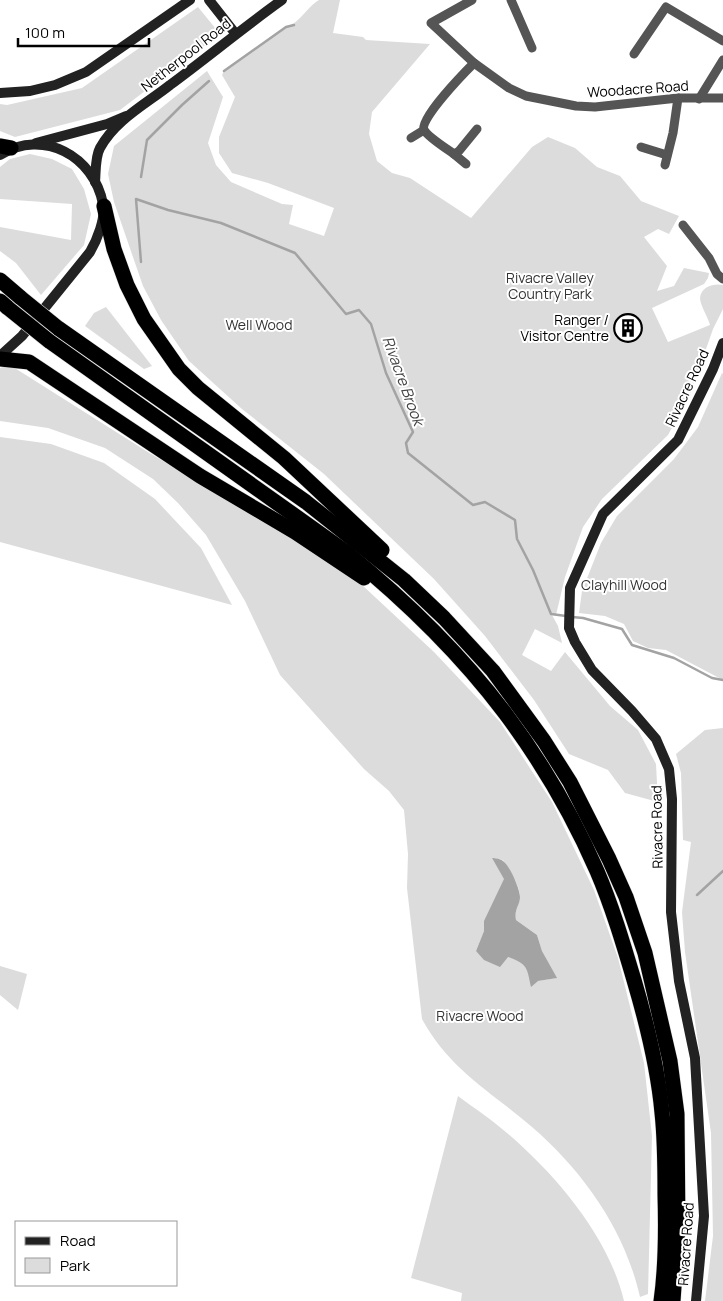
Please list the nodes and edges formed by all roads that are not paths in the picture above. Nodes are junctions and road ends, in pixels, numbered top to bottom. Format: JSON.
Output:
{"nodes":[{"id":1,"x":190,"y":0,"type":"edge"},
{"id":2,"x":209,"y":0,"type":"edge"},
{"id":3,"x":282,"y":0,"type":"edge"},
{"id":4,"x":472,"y":0,"type":"edge"},
{"id":5,"x":511,"y":0,"type":"edge"},
{"id":6,"x":459,"y":3,"type":"edge"},
{"id":7,"x":235,"y":33,"type":"junction"},
{"id":8,"x":723,"y":41,"type":"edge"},
{"id":9,"x":532,"y":48,"type":"dead end"},
{"id":10,"x":634,"y":54,"type":"dead end"},
{"id":11,"x":723,"y":60,"type":"edge"},
{"id":12,"x":474,"y":62,"type":"junction"},
{"id":13,"x":0,"y":93,"type":"edge"},
{"id":14,"x":678,"y":98,"type":"junction"},
{"id":15,"x":723,"y":98,"type":"edge"},
{"id":16,"x":699,"y":99,"type":"junction"},
{"id":17,"x":131,"y":114,"type":"junction"},
{"id":18,"x":477,"y":129,"type":"dead end"},
{"id":19,"x":424,"y":130,"type":"junction"},
{"id":20,"x":411,"y":138,"type":"dead end"},
{"id":21,"x":33,"y":144,"type":"junction"},
{"id":22,"x":640,"y":147,"type":"dead end"},
{"id":23,"x":4,"y":149,"type":"edge"},
{"id":24,"x":454,"y":154,"type":"junction"},
{"id":25,"x":667,"y":154,"type":"junction"},
{"id":26,"x":466,"y":164,"type":"dead end"},
{"id":27,"x":665,"y":165,"type":"dead end"},
{"id":28,"x":95,"y":182,"type":"junction"},
{"id":29,"x":104,"y":206,"type":"junction"},
{"id":30,"x":683,"y":225,"type":"dead end"},
{"id":31,"x":723,"y":278,"type":"edge"},
{"id":32,"x":0,"y":280,"type":"edge"},
{"id":33,"x":4,"y":305,"type":"edge"},
{"id":34,"x":723,"y":342,"type":"edge"},
{"id":35,"x":0,"y":358,"type":"edge"},
{"id":36,"x":444,"y":618,"type":"junction"},
{"id":37,"x":430,"y":626,"type":"junction"},
{"id":38,"x":661,"y":1301,"type":"edge"},
{"id":39,"x":673,"y":1301,"type":"edge"},
{"id":40,"x":696,"y":1301,"type":"edge"}],
"edges":[{"from":1,"to":13,"type":"main road"},
{"from":2,"to":7,"type":"main road"},
{"from":3,"to":7,"type":"main road","name":"Netherpool Road"},
{"from":4,"to":6,"type":"street"},
{"from":5,"to":9,"type":"street"},
{"from":6,"to":12,"type":"street","name":"Woodacre Road"},
{"from":7,"to":17,"type":"main road","name":"Netherpool Road"},
{"from":8,"to":10,"type":"street"},
{"from":11,"to":16,"type":"street"},
{"from":12,"to":14,"type":"street","name":"Woodacre Road"},
{"from":12,"to":19,"type":"street"},
{"from":14,"to":16,"type":"street","name":"Woodacre Road"},
{"from":14,"to":25,"type":"street"},
{"from":15,"to":16,"type":"street","name":"Woodacre Road"},
{"from":17,"to":21,"type":"main road","name":"Netherpool Road"},
{"from":17,"to":28,"type":"main road","name":"Netherpool Road"},
{"from":18,"to":24,"type":"street"},
{"from":19,"to":20,"type":"street"},
{"from":19,"to":24,"type":"street"},
{"from":21,"to":23,"type":"main road"},
{"from":21,"to":28,"type":"main road"},
{"from":22,"to":25,"type":"street"},
{"from":24,"to":26,"type":"street"},
{"from":25,"to":27,"type":"street"},
{"from":28,"to":29,"type":"main road"},
{"from":29,"to":35,"type":"main road"},
{"from":29,"to":36,"type":"highway"},
{"from":30,"to":31,"type":"street"},
{"from":32,"to":36,"type":"highway","bridge":true},
{"from":33,"to":37,"type":"highway","bridge":true},
{"from":34,"to":40,"type":"main road","name":"Rivacre Road"},
{"from":35,"to":37,"type":"highway"},
{"from":36,"to":39,"type":"highway"},
{"from":37,"to":38,"type":"highway"}]}
